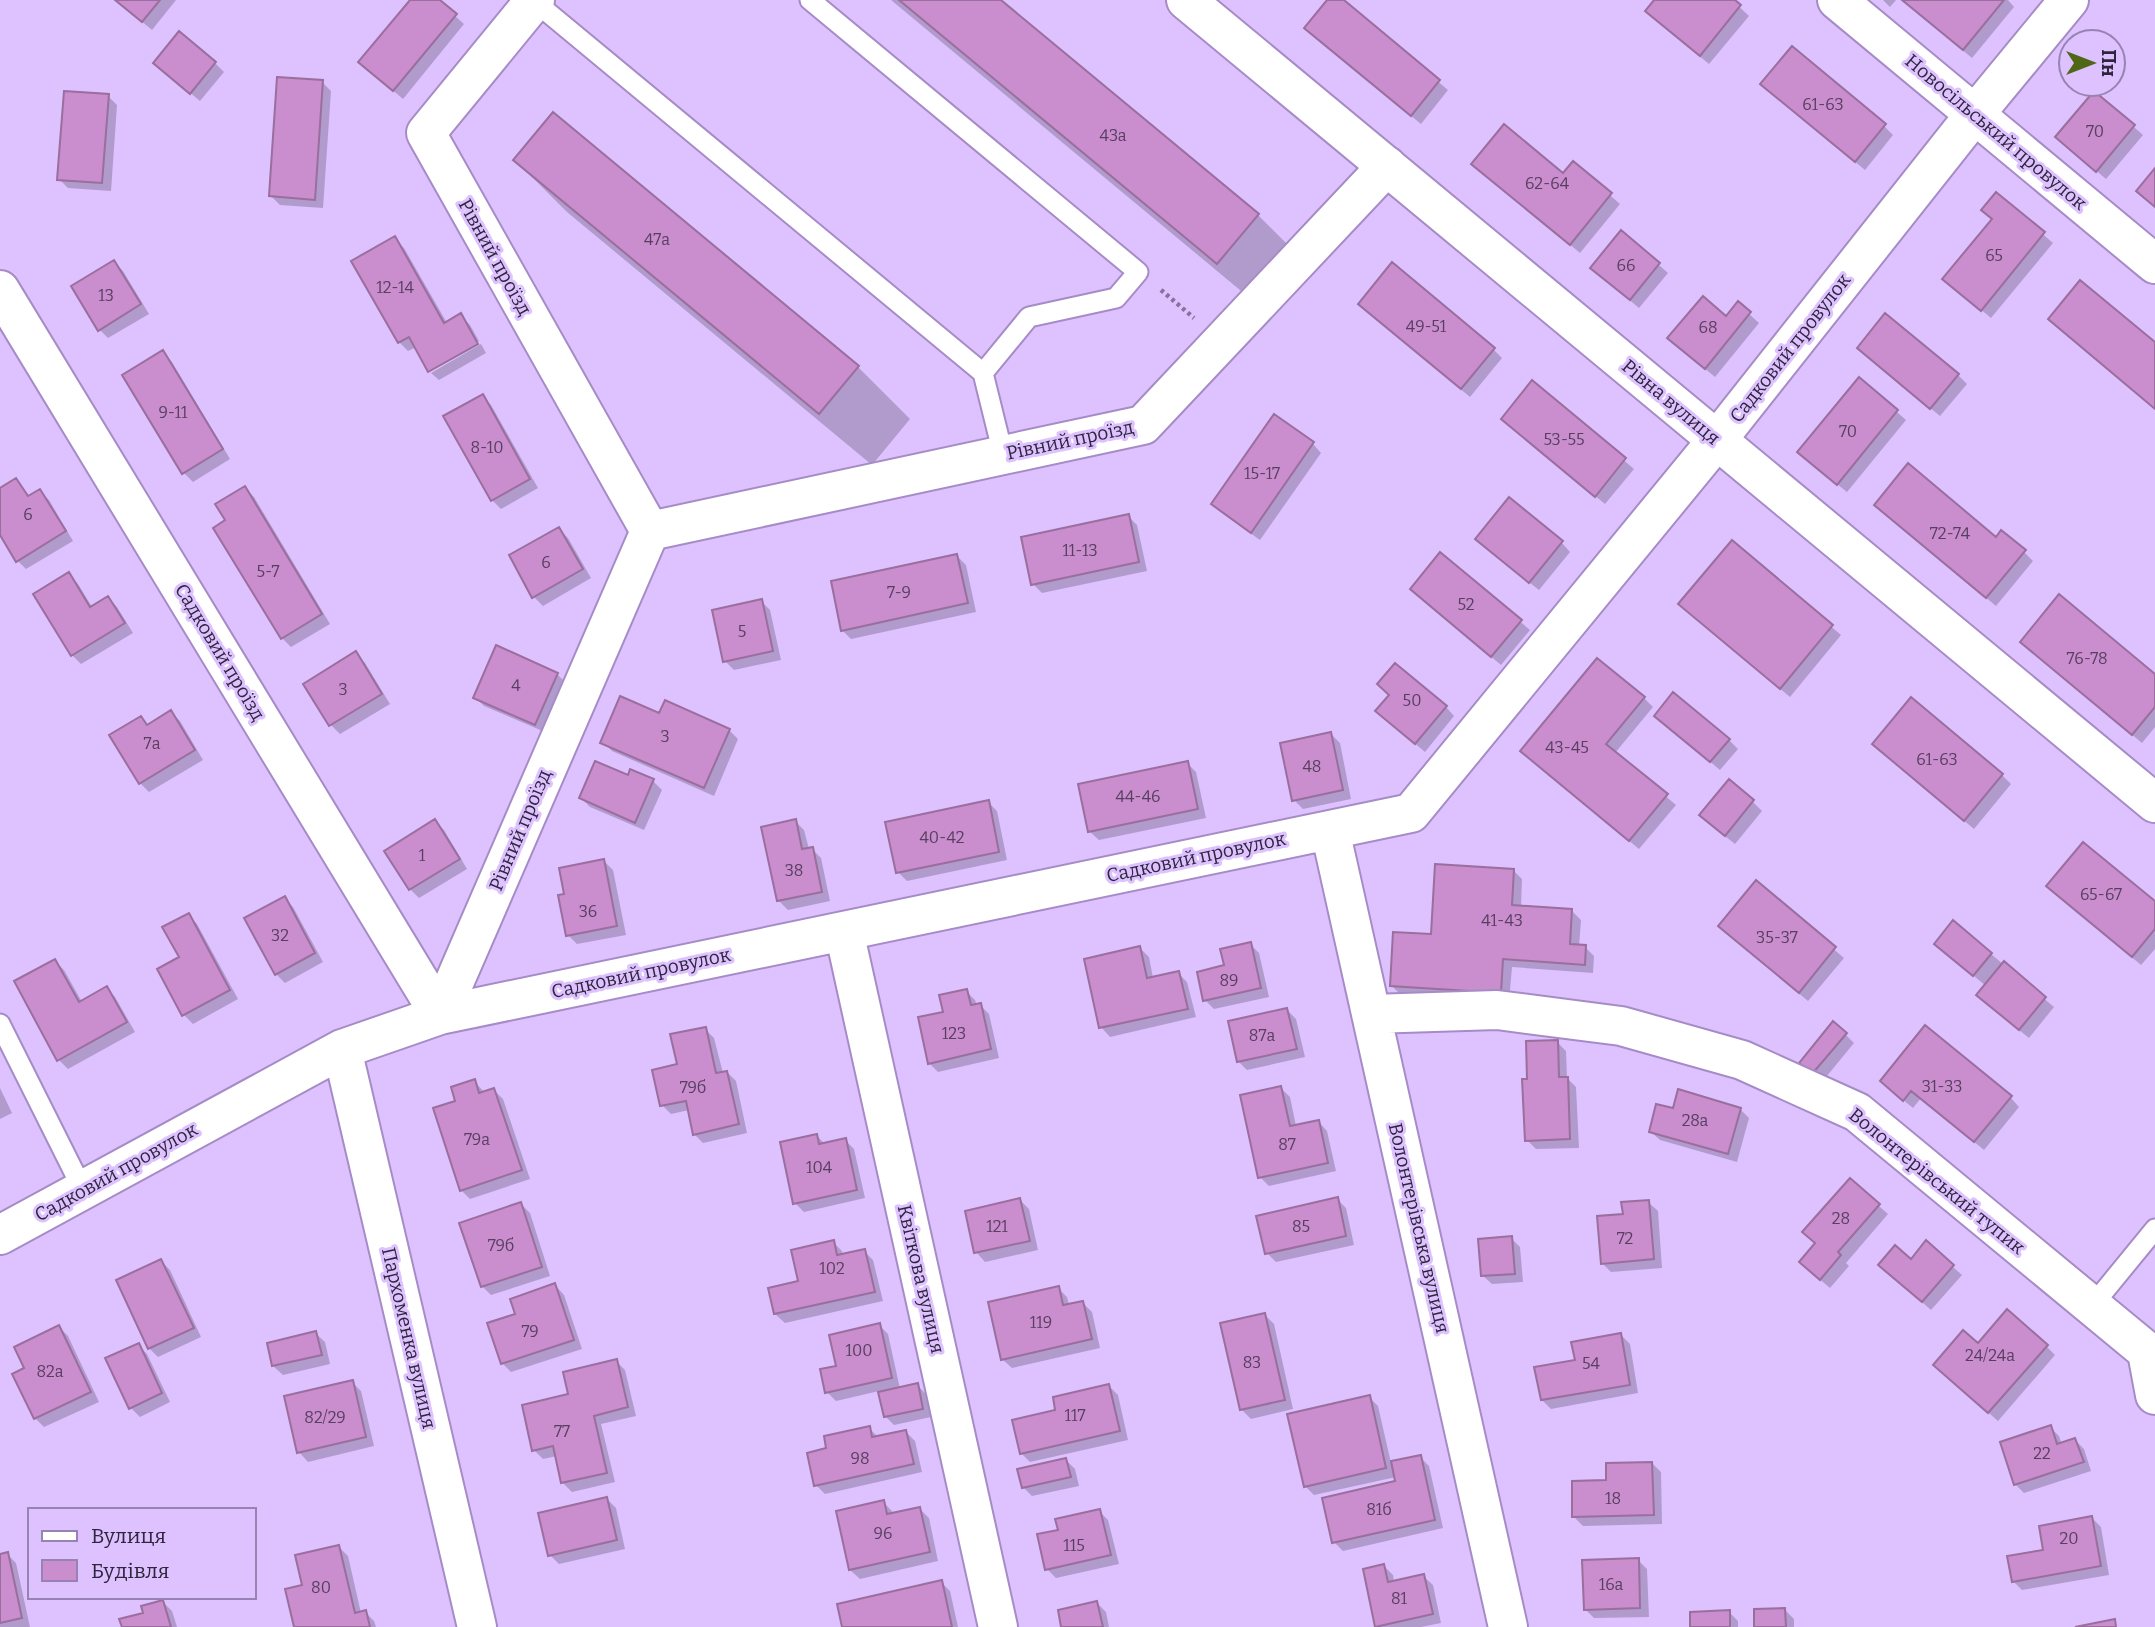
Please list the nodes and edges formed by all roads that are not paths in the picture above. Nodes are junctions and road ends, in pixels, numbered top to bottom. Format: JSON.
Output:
{"nodes":[{"id":1,"x":810,"y":0,"type":"edge"},
{"id":2,"x":1186,"y":0,"type":"edge"},
{"id":3,"x":1837,"y":0,"type":"edge"},
{"id":4,"x":2069,"y":0,"type":"edge"},
{"id":5,"x":535,"y":1,"type":"edge"},
{"id":6,"x":1975,"y":114,"type":"junction"},
{"id":7,"x":1387,"y":166,"type":"junction"},
{"id":8,"x":2155,"y":264,"type":"edge"},
{"id":9,"x":0,"y":290,"type":"edge"},
{"id":10,"x":983,"y":373,"type":"junction"},
{"id":11,"x":1717,"y":440,"type":"junction"},
{"id":12,"x":1003,"y":454,"type":"junction"},
{"id":13,"x":650,"y":531,"type":"junction"},
{"id":14,"x":2155,"y":803,"type":"edge"},
{"id":15,"x":1330,"y":830,"type":"junction"},
{"id":16,"x":844,"y":931,"type":"junction"},
{"id":17,"x":1371,"y":1014,"type":"junction"},
{"id":18,"x":440,"y":1015,"type":"junction"},
{"id":19,"x":0,"y":1024,"type":"edge"},
{"id":20,"x":342,"y":1049,"type":"junction"},
{"id":21,"x":83,"y":1190,"type":"junction"},
{"id":22,"x":2155,"y":1229,"type":"edge"},
{"id":23,"x":0,"y":1236,"type":"edge"},
{"id":24,"x":2092,"y":1306,"type":"junction"},
{"id":25,"x":2151,"y":1355,"type":"edge"},
{"id":26,"x":2155,"y":1395,"type":"edge"},
{"id":27,"x":477,"y":1627,"type":"edge"},
{"id":28,"x":999,"y":1627,"type":"edge"},
{"id":29,"x":1508,"y":1627,"type":"edge"}],
"edges":[{"from":1,"to":10,"type":"lane"},
{"from":2,"to":7,"type":"street","name":"Рівна вулиця"},
{"from":3,"to":6,"type":"street","name":"Новосільський провулок"},
{"from":4,"to":6,"type":"street","name":"Садковий провулок"},
{"from":5,"to":10,"type":"lane"},
{"from":5,"to":13,"type":"street","name":"Рівний проїзд"},
{"from":6,"to":8,"type":"street","name":"Новосільський провулок"},
{"from":6,"to":11,"type":"street","name":"Садковий провулок"},
{"from":7,"to":11,"type":"street","name":"Рівна вулиця"},
{"from":7,"to":12,"type":"street","name":"Рівний проїзд"},
{"from":9,"to":18,"type":"street","name":"Садковий проїзд"},
{"from":10,"to":12,"type":"lane"},
{"from":11,"to":14,"type":"street","name":"Рівна вулиця"},
{"from":11,"to":15,"type":"street","name":"Садковий провулок"},
{"from":12,"to":13,"type":"street","name":"Рівний проїзд"},
{"from":13,"to":18,"type":"street","name":"Рівний проїзд"},
{"from":15,"to":16,"type":"street","name":"Садковий провулок"},
{"from":15,"to":17,"type":"street","name":"Волонтерівська вулиця"},
{"from":16,"to":18,"type":"street","name":"Садковий провулок"},
{"from":16,"to":28,"type":"street","name":"Квіткова вулиця"},
{"from":17,"to":24,"type":"street","name":"Волонтерівський тупик"},
{"from":17,"to":29,"type":"street","name":"Волонтерівська вулиця"},
{"from":18,"to":20,"type":"street","name":"Садковий провулок"},
{"from":19,"to":21,"type":"lane"},
{"from":20,"to":21,"type":"street","name":"Садковий провулок"},
{"from":20,"to":27,"type":"street","name":"Пархоменка вулиця"},
{"from":21,"to":23,"type":"street","name":"Садковий провулок"},
{"from":22,"to":24,"type":"lane"},
{"from":24,"to":25,"type":"street","name":"Волонтерівський тупик"},
{"from":25,"to":26,"type":"street","name":"Волонтерівський тупик"}]}
